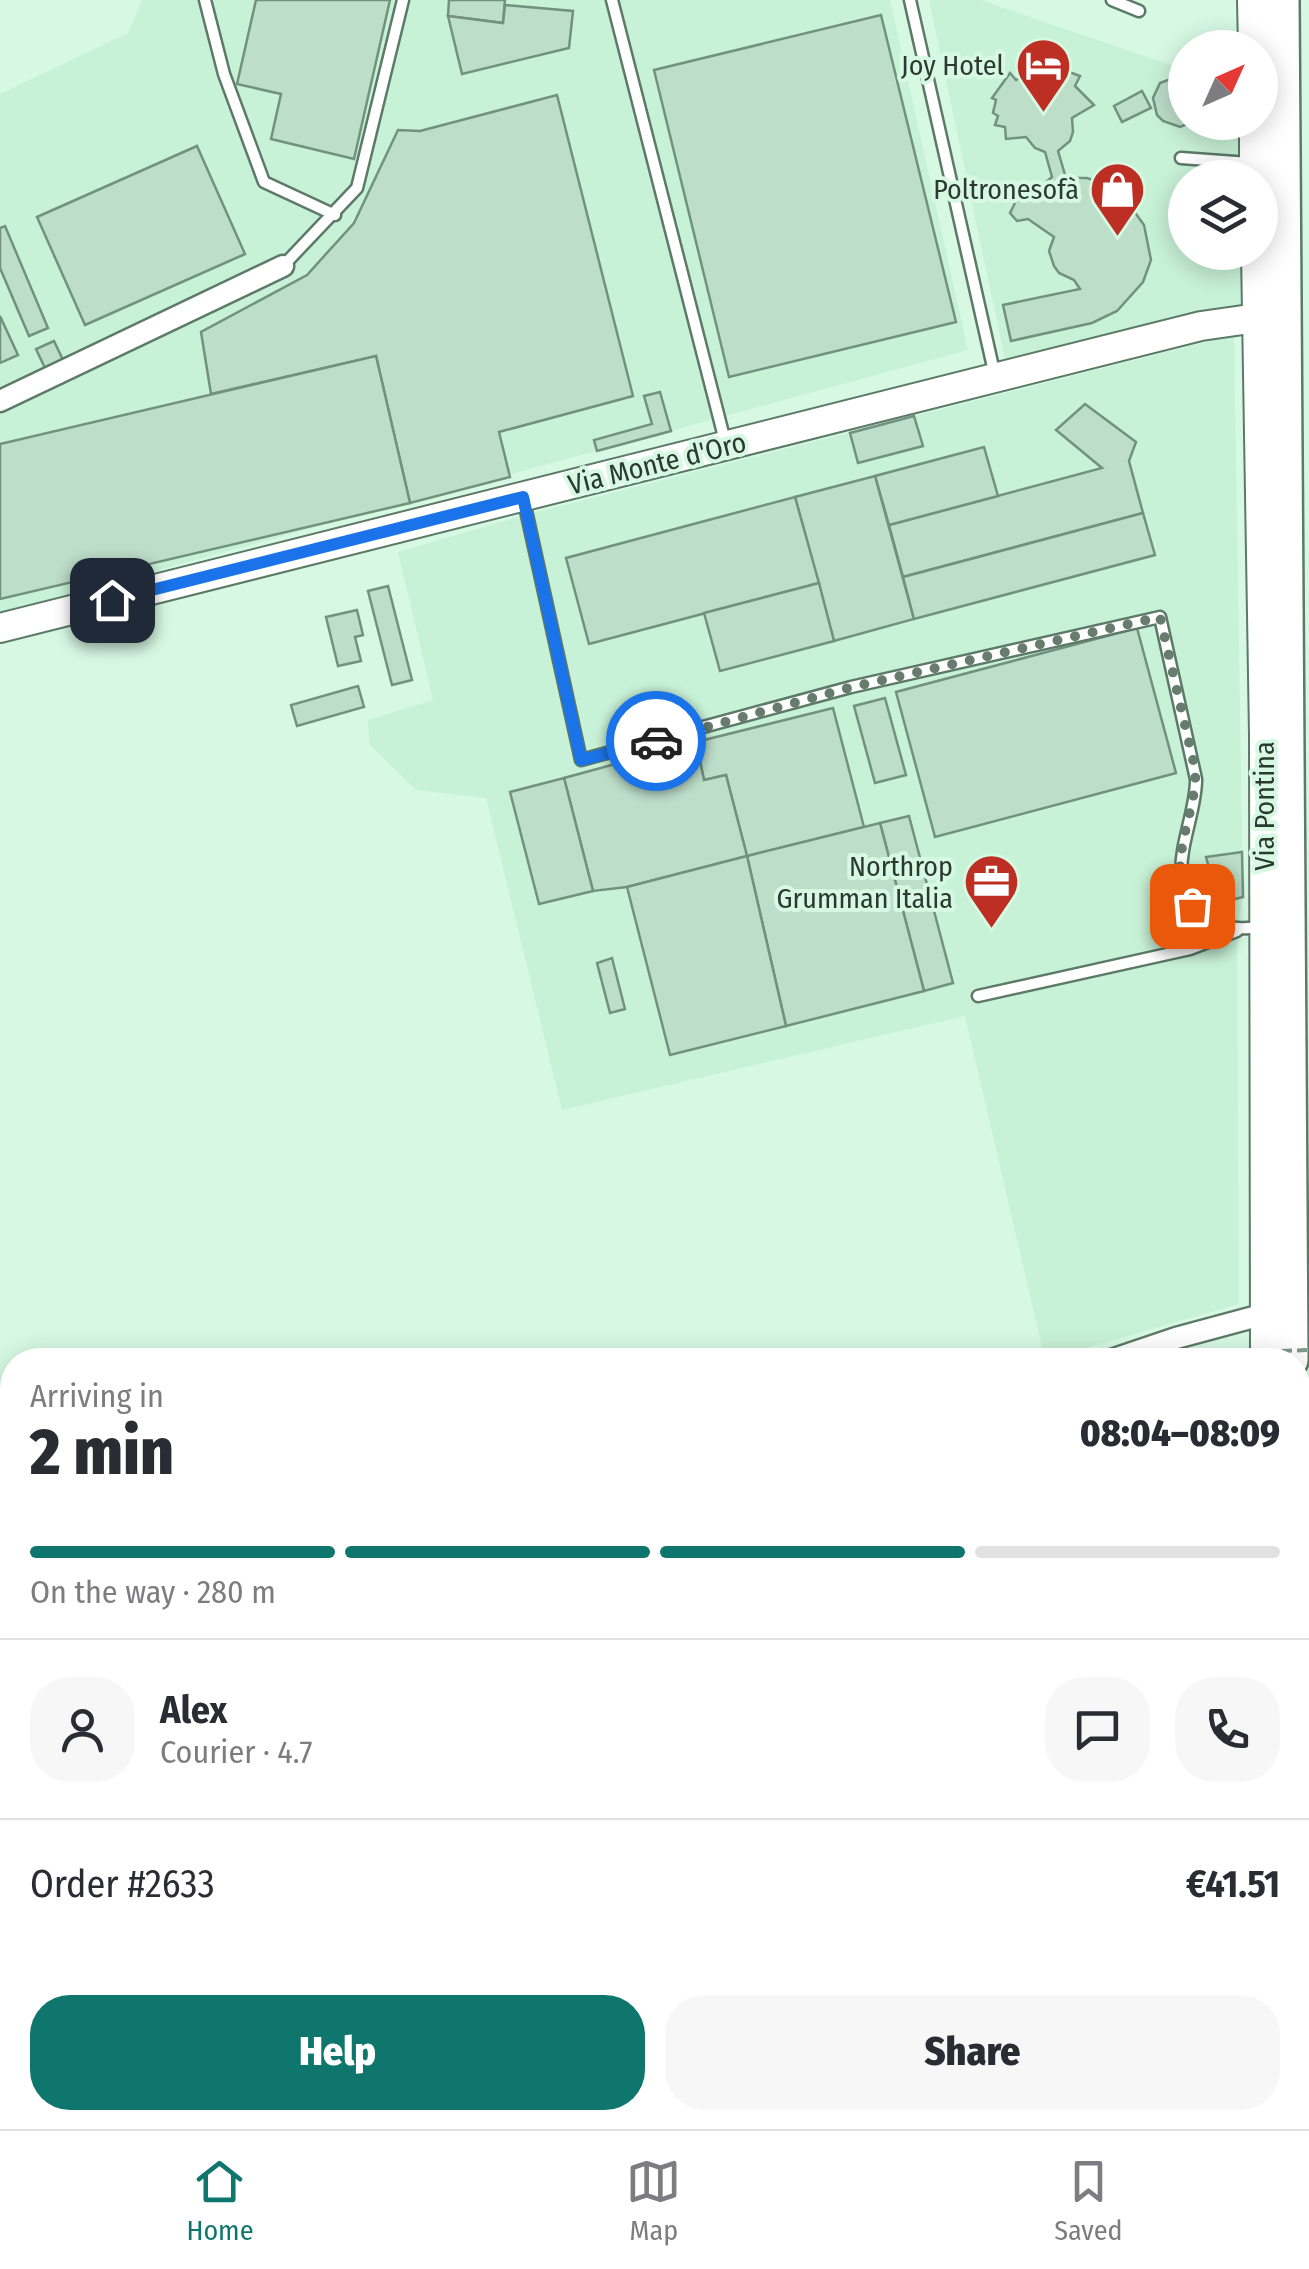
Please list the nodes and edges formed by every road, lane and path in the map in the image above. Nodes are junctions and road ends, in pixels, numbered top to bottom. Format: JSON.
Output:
{"nodes":[{"id":1,"x":205,"y":0,"type":"edge"},
{"id":2,"x":403,"y":0,"type":"edge"},
{"id":3,"x":612,"y":0,"type":"edge"},
{"id":4,"x":910,"y":0,"type":"edge"},
{"id":5,"x":1112,"y":0,"type":"edge"},
{"id":6,"x":1252,"y":0,"type":"edge"},
{"id":7,"x":1281,"y":0,"type":"edge"},
{"id":8,"x":1303,"y":0,"type":"edge"},
{"id":9,"x":1139,"y":10,"type":"dead end"},
{"id":10,"x":1252,"y":30,"type":"edge"},
{"id":11,"x":1181,"y":158,"type":"dead end"},
{"id":12,"x":1193,"y":160,"type":"edge"},
{"id":13,"x":335,"y":215,"type":"junction"},
{"id":14,"x":283,"y":266,"type":"joint"},
{"id":15,"x":1257,"y":270,"type":"edge"},
{"id":16,"x":1258,"y":318,"type":"junction"},
{"id":17,"x":996,"y":377,"type":"junction"},
{"id":18,"x":0,"y":401,"type":"edge"},
{"id":19,"x":726,"y":446,"type":"junction"},
{"id":20,"x":1309,"y":470,"type":"edge"},
{"id":21,"x":523,"y":497,"type":"junction"},
{"id":22,"x":0,"y":628,"type":"edge"},
{"id":23,"x":1251,"y":928,"type":"junction"},
{"id":24,"x":978,"y":996,"type":"dead end"},
{"id":25,"x":1265,"y":1314,"type":"junction"},
{"id":26,"x":1146,"y":1348,"type":"edge"},
{"id":27,"x":1259,"y":1348,"type":"edge"},
{"id":28,"x":1290,"y":1348,"type":"edge"}],
"edges":[{"from":1,"to":13,"type":"lane"},
{"from":2,"to":13,"type":"lane"},
{"from":3,"to":19,"type":"lane"},
{"from":4,"to":17,"type":"lane"},
{"from":5,"to":9,"type":"lane"},
{"from":6,"to":10,"type":"street"},
{"from":7,"to":28,"type":"highway","name":"Via Pontina"},
{"from":8,"to":20,"type":"highway"},
{"from":11,"to":12,"type":"lane"},
{"from":13,"to":14,"type":"lane"},
{"from":14,"to":18,"type":"street"},
{"from":15,"to":16,"type":"street","name":"Via Pontina"},
{"from":16,"to":17,"type":"street","name":"Via Monte d'Oro"},
{"from":16,"to":23,"type":"street","name":"Via Pontina"},
{"from":17,"to":19,"type":"street","name":"Via Monte d'Oro"},
{"from":19,"to":21,"type":"street","name":"Via Monte d'Oro"},
{"from":21,"to":22,"type":"street","name":"Via Monte d'Oro"},
{"from":21,"to":23,"type":"lane"},
{"from":23,"to":24,"type":"lane"},
{"from":23,"to":25,"type":"street","name":"Via Pontina"},
{"from":25,"to":26,"type":"street"},
{"from":25,"to":27,"type":"street","name":"Via Pontina"}]}
